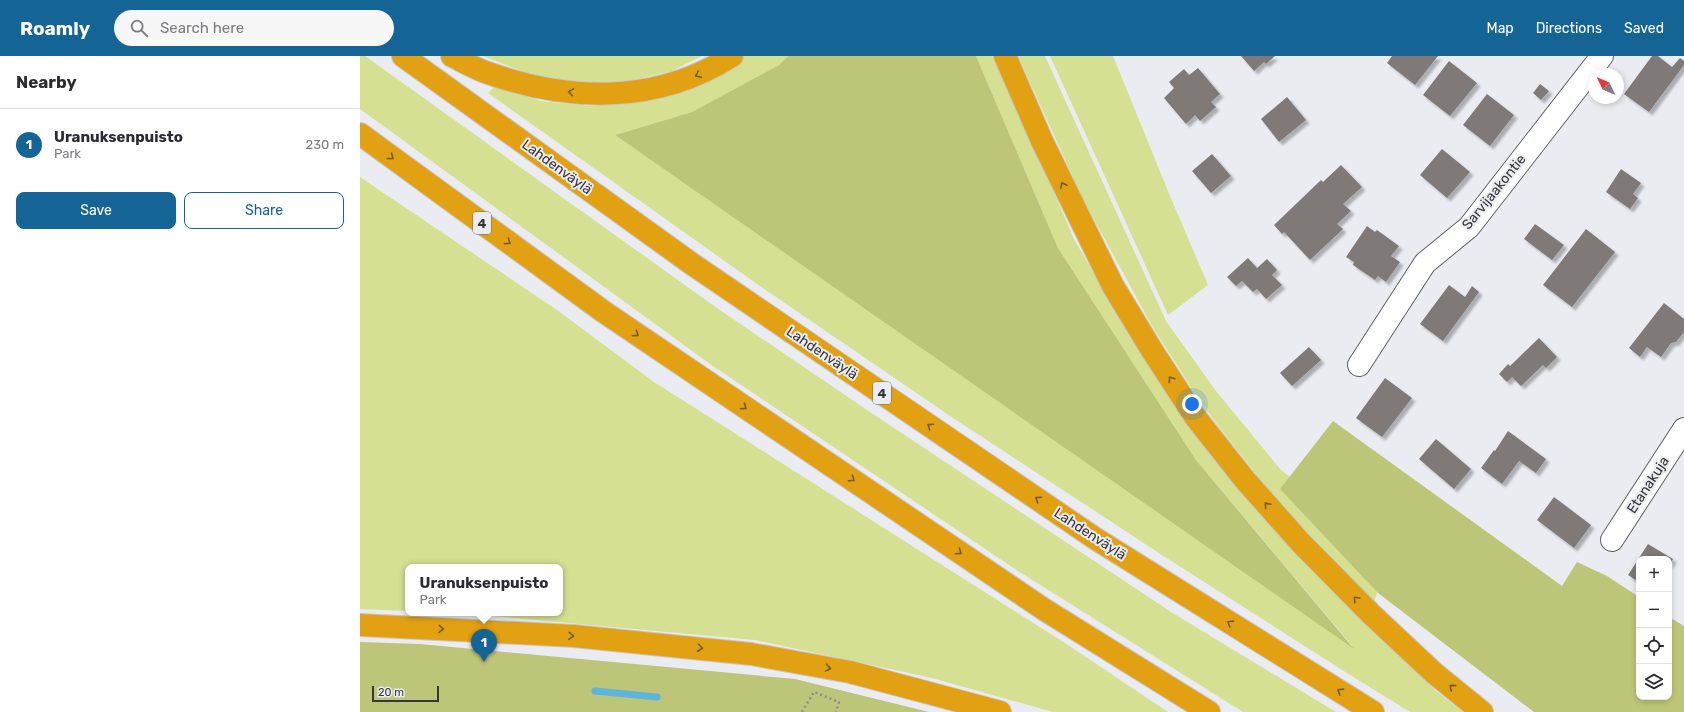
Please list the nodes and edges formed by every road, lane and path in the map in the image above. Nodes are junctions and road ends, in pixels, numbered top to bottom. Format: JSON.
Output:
{"nodes":[{"id":1,"x":403,"y":56,"type":"edge"},
{"id":2,"x":452,"y":56,"type":"edge"},
{"id":3,"x":732,"y":56,"type":"edge"},
{"id":4,"x":1005,"y":56,"type":"edge"},
{"id":5,"x":1602,"y":56,"type":"edge"},
{"id":6,"x":360,"y":134,"type":"edge"},
{"id":7,"x":1359,"y":365,"type":"dead end"},
{"id":8,"x":1684,"y":429,"type":"edge"},
{"id":9,"x":1612,"y":540,"type":"dead end"},
{"id":10,"x":360,"y":625,"type":"edge"},
{"id":11,"x":802,"y":712,"type":"edge"},
{"id":12,"x":836,"y":712,"type":"edge"},
{"id":13,"x":1000,"y":712,"type":"edge"},
{"id":14,"x":1209,"y":712,"type":"edge"},
{"id":15,"x":1373,"y":712,"type":"edge"},
{"id":16,"x":1482,"y":712,"type":"edge"}],
"edges":[{"from":15,"to":1,"type":"highway","name":"Lahdenväylä","number":"4","one_way":true},
{"from":3,"to":2,"type":"highway","one_way":true},
{"from":16,"to":4,"type":"highway","one_way":true},
{"from":5,"to":7,"type":"street","name":"Sarvijaakontie"},
{"from":6,"to":14,"type":"highway","number":"4","one_way":true},
{"from":8,"to":9,"type":"street","name":"Etanakuja"},
{"from":10,"to":13,"type":"highway","one_way":true},
{"from":11,"to":12,"type":"path"}]}
